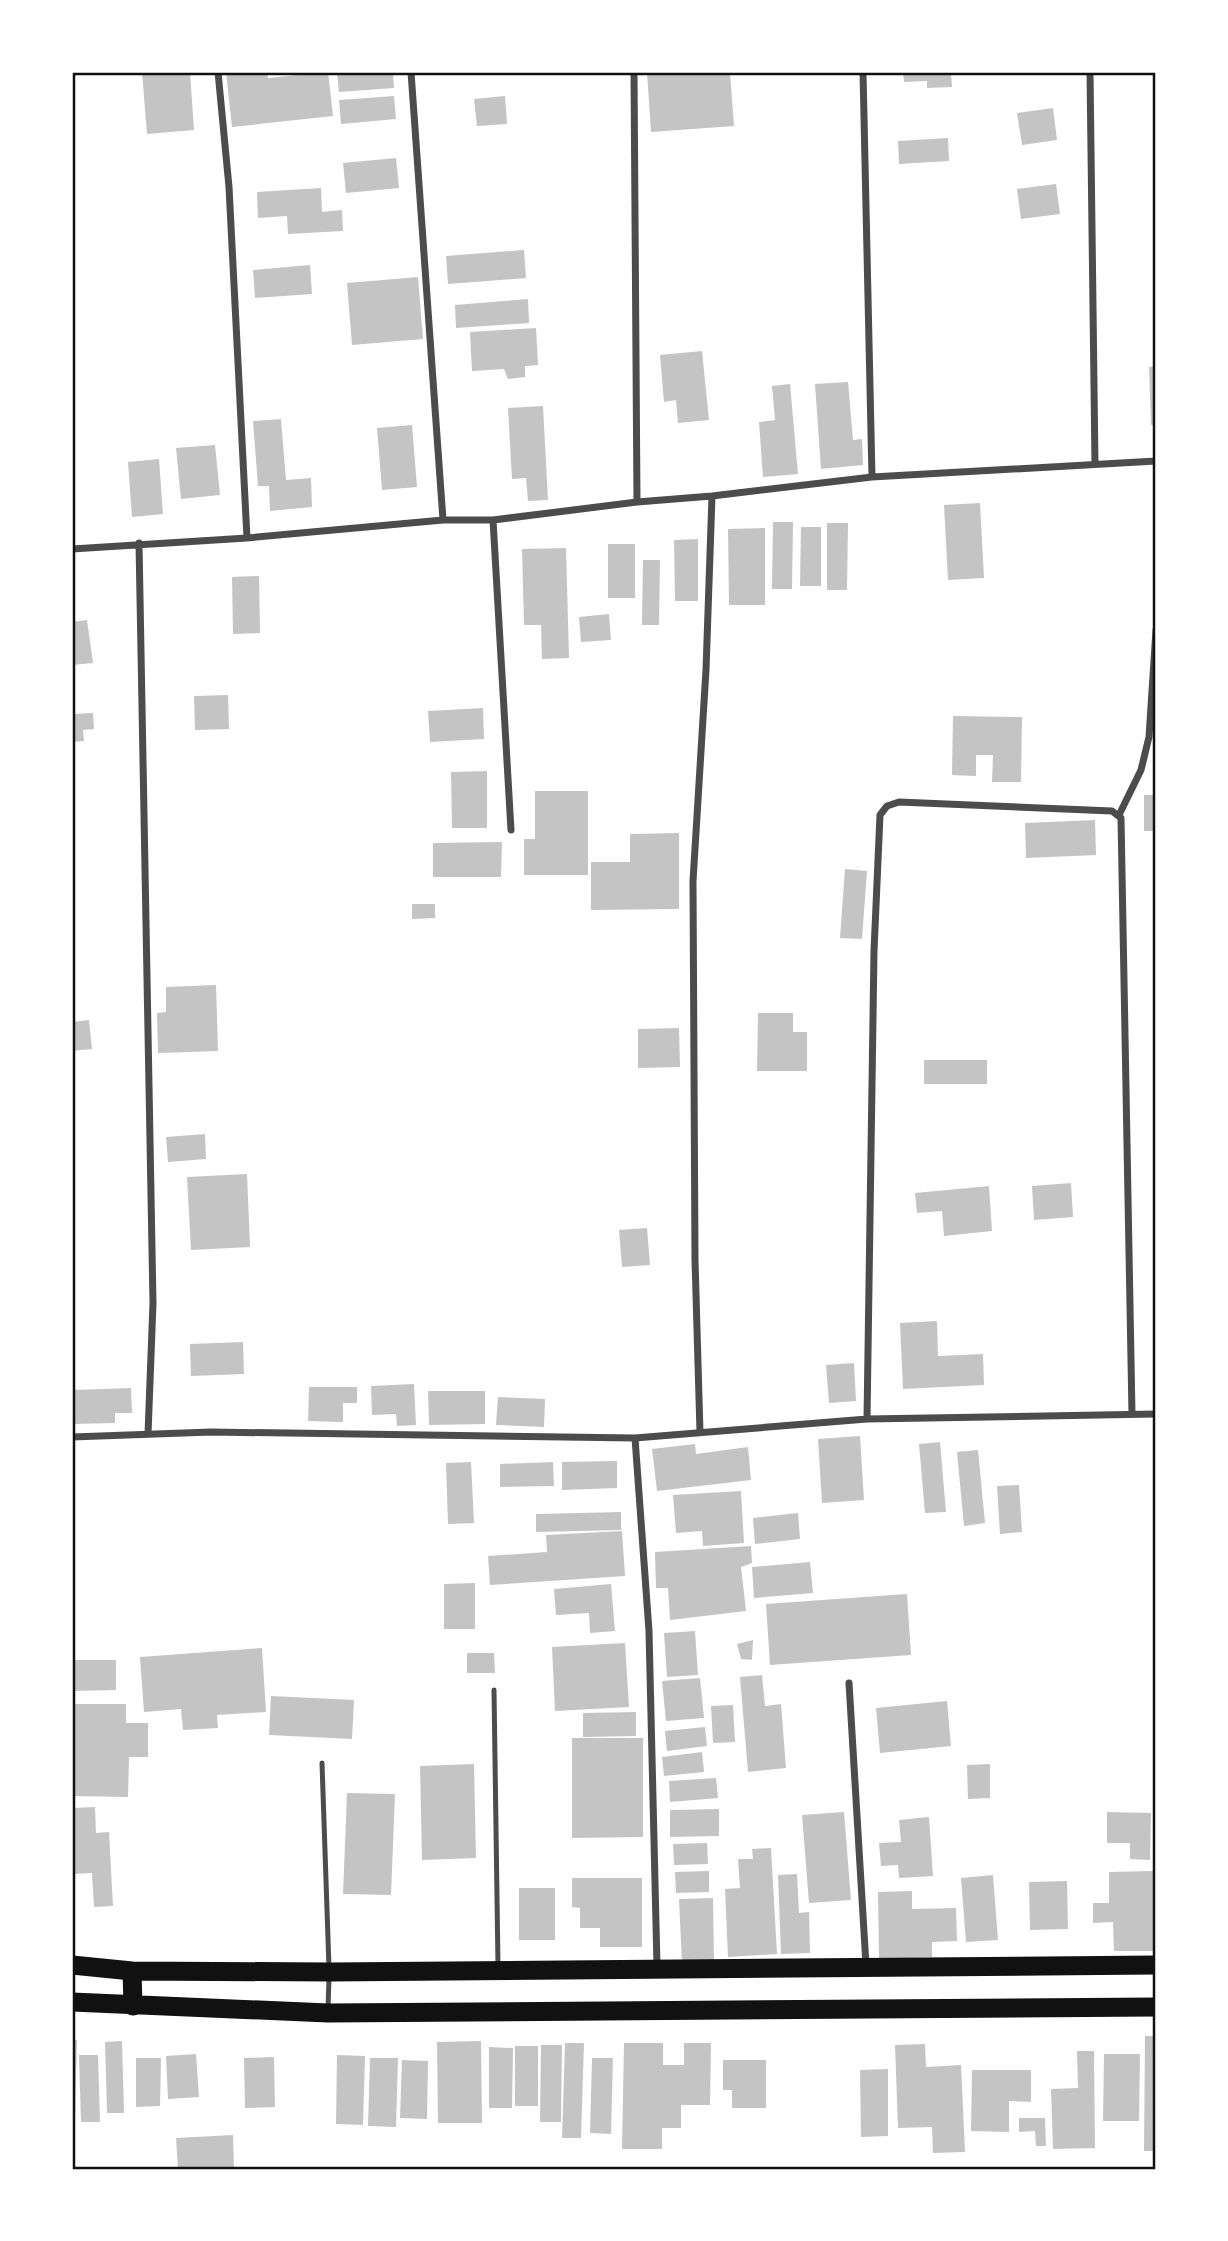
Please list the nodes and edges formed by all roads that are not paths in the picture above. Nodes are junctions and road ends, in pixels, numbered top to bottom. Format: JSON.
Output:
{"nodes":[{"id":1,"x":218,"y":72,"type":"edge"},
{"id":2,"x":411,"y":72,"type":"edge"},
{"id":3,"x":634,"y":72,"type":"edge"},
{"id":4,"x":863,"y":72,"type":"edge"},
{"id":5,"x":1090,"y":72,"type":"edge"},
{"id":6,"x":1156,"y":461,"type":"edge"},
{"id":7,"x":1095,"y":464,"type":"junction"},
{"id":8,"x":872,"y":477,"type":"junction"},
{"id":9,"x":712,"y":496,"type":"junction"},
{"id":10,"x":637,"y":502,"type":"junction"},
{"id":11,"x":443,"y":520,"type":"junction"},
{"id":12,"x":494,"y":520,"type":"junction"},
{"id":13,"x":247,"y":538,"type":"junction"},
{"id":14,"x":139,"y":543,"type":"junction"},
{"id":15,"x":72,"y":549,"type":"edge"},
{"id":16,"x":1156,"y":630,"type":"edge"},
{"id":17,"x":1119,"y":815,"type":"junction"},
{"id":18,"x":510,"y":830,"type":"dead end"},
{"id":19,"x":1132,"y":1414,"type":"junction"},
{"id":20,"x":1156,"y":1414,"type":"edge"},
{"id":21,"x":867,"y":1419,"type":"junction"},
{"id":22,"x":700,"y":1432,"type":"junction"},
{"id":23,"x":148,"y":1434,"type":"junction"},
{"id":24,"x":72,"y":1437,"type":"edge"},
{"id":25,"x":635,"y":1438,"type":"junction"},
{"id":26,"x":849,"y":1684,"type":"dead end"},
{"id":27,"x":494,"y":1690,"type":"dead end"},
{"id":28,"x":322,"y":1763,"type":"dead end"},
{"id":29,"x":72,"y":1965,"type":"edge"},
{"id":30,"x":1156,"y":1965,"type":"edge"},
{"id":31,"x":866,"y":1969,"type":"junction"},
{"id":32,"x":132,"y":1971,"type":"junction"},
{"id":33,"x":498,"y":1971,"type":"junction"},
{"id":34,"x":657,"y":1971,"type":"junction"},
{"id":35,"x":330,"y":1972,"type":"junction"},
{"id":36,"x":72,"y":2002,"type":"edge"},
{"id":37,"x":133,"y":2006,"type":"junction"},
{"id":38,"x":1156,"y":2007,"type":"edge"},
{"id":39,"x":328,"y":2013,"type":"junction"}],
"edges":[{"from":1,"to":13,"type":"street"},
{"from":2,"to":11,"type":"street"},
{"from":3,"to":10,"type":"street"},
{"from":4,"to":8,"type":"street"},
{"from":5,"to":7,"type":"street"},
{"from":6,"to":7,"type":"street"},
{"from":7,"to":8,"type":"street"},
{"from":8,"to":9,"type":"street"},
{"from":9,"to":10,"type":"street"},
{"from":9,"to":22,"type":"street"},
{"from":10,"to":12,"type":"street"},
{"from":11,"to":12,"type":"street"},
{"from":11,"to":13,"type":"street"},
{"from":12,"to":18,"type":"street"},
{"from":13,"to":14,"type":"street"},
{"from":14,"to":15,"type":"street"},
{"from":14,"to":23,"type":"street"},
{"from":16,"to":17,"type":"street"},
{"from":17,"to":19,"type":"street"},
{"from":17,"to":21,"type":"street"},
{"from":19,"to":20,"type":"street"},
{"from":19,"to":21,"type":"street"},
{"from":21,"to":22,"type":"street"},
{"from":22,"to":25,"type":"street"},
{"from":23,"to":24,"type":"street"},
{"from":23,"to":25,"type":"street"},
{"from":25,"to":34,"type":"street"},
{"from":26,"to":31,"type":"street"},
{"from":27,"to":33,"type":"lane"},
{"from":28,"to":35,"type":"lane"},
{"from":29,"to":32,"type":"highway"},
{"from":30,"to":31,"type":"highway"},
{"from":31,"to":34,"type":"highway"},
{"from":32,"to":35,"type":"highway"},
{"from":32,"to":37,"type":"highway"},
{"from":33,"to":34,"type":"highway"},
{"from":33,"to":35,"type":"highway"},
{"from":35,"to":39,"type":"lane"},
{"from":36,"to":37,"type":"highway"},
{"from":37,"to":39,"type":"highway"},
{"from":38,"to":39,"type":"highway"}]}
